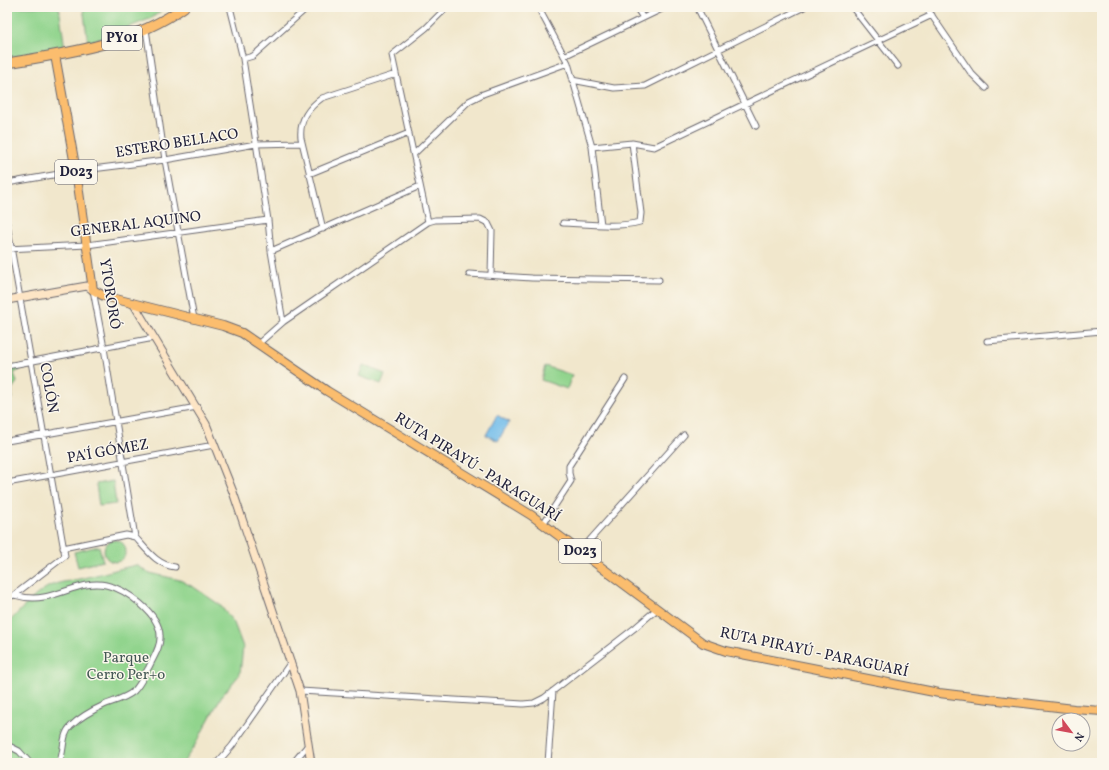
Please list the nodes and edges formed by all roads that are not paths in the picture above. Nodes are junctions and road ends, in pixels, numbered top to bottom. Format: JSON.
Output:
{"nodes":[{"id":1,"x":184,"y":7,"type":"edge"},
{"id":2,"x":230,"y":7,"type":"edge"},
{"id":3,"x":308,"y":7,"type":"edge"},
{"id":4,"x":447,"y":7,"type":"edge"},
{"id":5,"x":538,"y":7,"type":"edge"},
{"id":6,"x":636,"y":7,"type":"edge"},
{"id":7,"x":666,"y":7,"type":"edge"},
{"id":8,"x":697,"y":7,"type":"edge"},
{"id":9,"x":804,"y":7,"type":"edge"},
{"id":10,"x":852,"y":7,"type":"edge"},
{"id":11,"x":926,"y":7,"type":"edge"},
{"id":12,"x":441,"y":9,"type":"edge"},
{"id":13,"x":932,"y":15,"type":"junction"},
{"id":14,"x":643,"y":18,"type":"junction"},
{"id":15,"x":146,"y":30,"type":"junction"},
{"id":16,"x":878,"y":40,"type":"junction"},
{"id":17,"x":717,"y":50,"type":"junction"},
{"id":18,"x":55,"y":55,"type":"junction"},
{"id":19,"x":564,"y":56,"type":"junction"},
{"id":20,"x":243,"y":59,"type":"junction"},
{"id":21,"x":7,"y":63,"type":"edge"},
{"id":22,"x":568,"y":63,"type":"junction"},
{"id":23,"x":898,"y":66,"type":"dead end"},
{"id":24,"x":396,"y":74,"type":"junction"},
{"id":25,"x":572,"y":80,"type":"junction"},
{"id":26,"x":986,"y":88,"type":"dead end"},
{"id":27,"x":744,"y":103,"type":"junction"},
{"id":28,"x":756,"y":126,"type":"dead end"},
{"id":29,"x":409,"y":133,"type":"junction"},
{"id":30,"x":302,"y":143,"type":"junction"},
{"id":31,"x":632,"y":143,"type":"junction"},
{"id":32,"x":256,"y":144,"type":"junction"},
{"id":33,"x":592,"y":147,"type":"junction"},
{"id":34,"x":414,"y":154,"type":"junction"},
{"id":35,"x":165,"y":160,"type":"junction"},
{"id":36,"x":76,"y":170,"type":"junction"},
{"id":37,"x":310,"y":174,"type":"junction"},
{"id":38,"x":7,"y":182,"type":"edge"},
{"id":39,"x":420,"y":186,"type":"junction"},
{"id":40,"x":268,"y":220,"type":"junction"},
{"id":41,"x":428,"y":222,"type":"junction"},
{"id":42,"x":563,"y":223,"type":"dead end"},
{"id":43,"x":7,"y":224,"type":"edge"},
{"id":44,"x":601,"y":225,"type":"junction"},
{"id":45,"x":323,"y":229,"type":"junction"},
{"id":46,"x":179,"y":233,"type":"junction"},
{"id":47,"x":86,"y":245,"type":"junction"},
{"id":48,"x":10,"y":249,"type":"edge"},
{"id":49,"x":271,"y":251,"type":"junction"},
{"id":50,"x":469,"y":274,"type":"dead end"},
{"id":51,"x":491,"y":275,"type":"junction"},
{"id":52,"x":659,"y":280,"type":"dead end"},
{"id":53,"x":92,"y":290,"type":"junction"},
{"id":54,"x":20,"y":298,"type":"junction"},
{"id":55,"x":7,"y":300,"type":"edge"},
{"id":56,"x":133,"y":303,"type":"junction"},
{"id":57,"x":194,"y":319,"type":"junction"},
{"id":58,"x":283,"y":322,"type":"junction"},
{"id":59,"x":1102,"y":331,"type":"edge"},
{"id":60,"x":154,"y":338,"type":"junction"},
{"id":61,"x":987,"y":341,"type":"dead end"},
{"id":62,"x":258,"y":344,"type":"junction"},
{"id":63,"x":104,"y":348,"type":"junction"},
{"id":64,"x":31,"y":362,"type":"junction"},
{"id":65,"x":7,"y":366,"type":"edge"},
{"id":66,"x":625,"y":379,"type":"dead end"},
{"id":67,"x":197,"y":407,"type":"junction"},
{"id":68,"x":116,"y":421,"type":"junction"},
{"id":69,"x":44,"y":434,"type":"junction"},
{"id":70,"x":684,"y":435,"type":"dead end"},
{"id":71,"x":7,"y":440,"type":"edge"},
{"id":72,"x":214,"y":445,"type":"junction"},
{"id":73,"x":123,"y":462,"type":"junction"},
{"id":74,"x":51,"y":475,"type":"junction"},
{"id":75,"x":7,"y":483,"type":"edge"},
{"id":76,"x":543,"y":524,"type":"junction"},
{"id":77,"x":135,"y":537,"type":"junction"},
{"id":78,"x":63,"y":548,"type":"junction"},
{"id":79,"x":580,"y":551,"type":"junction"},
{"id":80,"x":175,"y":567,"type":"dead end"},
{"id":81,"x":14,"y":595,"type":"junction"},
{"id":82,"x":7,"y":598,"type":"edge"},
{"id":83,"x":657,"y":609,"type":"junction"},
{"id":84,"x":291,"y":662,"type":"junction"},
{"id":85,"x":300,"y":691,"type":"junction"},
{"id":86,"x":553,"y":691,"type":"junction"},
{"id":87,"x":1102,"y":711,"type":"edge"},
{"id":88,"x":7,"y":745,"type":"edge"},
{"id":89,"x":308,"y":745,"type":"junction"},
{"id":90,"x":30,"y":763,"type":"edge"},
{"id":91,"x":59,"y":763,"type":"edge"},
{"id":92,"x":217,"y":763,"type":"edge"},
{"id":93,"x":293,"y":763,"type":"edge"},
{"id":94,"x":311,"y":763,"type":"edge"},
{"id":95,"x":548,"y":763,"type":"edge"}],
"edges":[{"from":1,"to":15,"type":"highway","number":"PY01"},
{"from":2,"to":20,"type":"street"},
{"from":3,"to":20,"type":"street"},
{"from":4,"to":12,"type":"street"},
{"from":5,"to":19,"type":"street"},
{"from":6,"to":14,"type":"street"},
{"from":7,"to":14,"type":"street"},
{"from":8,"to":17,"type":"street"},
{"from":9,"to":17,"type":"street"},
{"from":10,"to":16,"type":"street"},
{"from":11,"to":13,"type":"street"},
{"from":12,"to":24,"type":"street"},
{"from":13,"to":16,"type":"street"},
{"from":13,"to":26,"type":"street"},
{"from":14,"to":19,"type":"street"},
{"from":15,"to":18,"type":"highway","number":"PY01"},
{"from":15,"to":35,"type":"street"},
{"from":16,"to":23,"type":"street"},
{"from":16,"to":27,"type":"street"},
{"from":17,"to":25,"type":"street"},
{"from":17,"to":27,"type":"street"},
{"from":18,"to":21,"type":"highway","number":"PY01"},
{"from":18,"to":36,"type":"main road","name":"YTORORÓ","number":"D023"},
{"from":19,"to":22,"type":"street"},
{"from":20,"to":32,"type":"street"},
{"from":22,"to":25,"type":"street"},
{"from":22,"to":34,"type":"street"},
{"from":24,"to":29,"type":"street"},
{"from":24,"to":30,"type":"street"},
{"from":25,"to":33,"type":"street"},
{"from":27,"to":28,"type":"street"},
{"from":27,"to":31,"type":"street"},
{"from":29,"to":34,"type":"street"},
{"from":29,"to":37,"type":"street"},
{"from":30,"to":32,"type":"street","name":"ESTERO BELLACO"},
{"from":30,"to":37,"type":"street"},
{"from":31,"to":33,"type":"street"},
{"from":31,"to":44,"type":"street"},
{"from":32,"to":35,"type":"street","name":"ESTERO BELLACO"},
{"from":32,"to":40,"type":"street"},
{"from":33,"to":44,"type":"street"},
{"from":34,"to":39,"type":"street"},
{"from":35,"to":36,"type":"street","name":"ESTERO BELLACO"},
{"from":35,"to":46,"type":"street"},
{"from":36,"to":38,"type":"street","name":"ESTERO BELLACO"},
{"from":36,"to":47,"type":"main road","name":"YTORORÓ","number":"D023"},
{"from":37,"to":45,"type":"street"},
{"from":39,"to":41,"type":"street"},
{"from":39,"to":45,"type":"street"},
{"from":40,"to":46,"type":"street","name":"GENERAL AQUINO"},
{"from":40,"to":49,"type":"street"},
{"from":41,"to":51,"type":"street"},
{"from":41,"to":58,"type":"street"},
{"from":42,"to":44,"type":"street"},
{"from":43,"to":48,"type":"street","name":"COLÓN"},
{"from":45,"to":49,"type":"street"},
{"from":46,"to":47,"type":"street","name":"GENERAL AQUINO"},
{"from":46,"to":57,"type":"street"},
{"from":47,"to":48,"type":"street","name":"GENERAL AQUINO"},
{"from":47,"to":53,"type":"main road","name":"YTORORÓ","number":"D023"},
{"from":48,"to":54,"type":"street","name":"COLÓN"},
{"from":49,"to":58,"type":"street"},
{"from":50,"to":51,"type":"street"},
{"from":51,"to":52,"type":"street"},
{"from":53,"to":54,"type":"main road"},
{"from":53,"to":56,"type":"main road","name":"RUTA PIRAYÚ - PARAGUARÍ","number":"D023"},
{"from":53,"to":63,"type":"street","name":"YTORORÓ"},
{"from":54,"to":55,"type":"main road"},
{"from":54,"to":64,"type":"street","name":"COLÓN"},
{"from":56,"to":57,"type":"main road","name":"RUTA PIRAYÚ - PARAGUARÍ","number":"D023"},
{"from":56,"to":60,"type":"main road"},
{"from":57,"to":62,"type":"main road","name":"RUTA PIRAYÚ - PARAGUARÍ","number":"D023"},
{"from":58,"to":62,"type":"street"},
{"from":59,"to":61,"type":"street"},
{"from":60,"to":63,"type":"street"},
{"from":60,"to":67,"type":"main road"},
{"from":62,"to":76,"type":"main road","name":"RUTA PIRAYÚ - PARAGUARÍ","number":"D023"},
{"from":63,"to":64,"type":"street"},
{"from":63,"to":68,"type":"street","name":"YTORORÓ"},
{"from":64,"to":65,"type":"street"},
{"from":64,"to":69,"type":"street","name":"COLÓN"},
{"from":66,"to":76,"type":"street"},
{"from":67,"to":68,"type":"street"},
{"from":67,"to":72,"type":"main road"},
{"from":68,"to":69,"type":"street"},
{"from":68,"to":73,"type":"street","name":"YTORORÓ"},
{"from":69,"to":71,"type":"street"},
{"from":69,"to":74,"type":"street","name":"COLÓN"},
{"from":70,"to":79,"type":"street"},
{"from":72,"to":73,"type":"street","name":"PA'Í GÓMEZ"},
{"from":72,"to":84,"type":"main road"},
{"from":73,"to":74,"type":"street","name":"PA'Í GÓMEZ"},
{"from":73,"to":77,"type":"street","name":"YTORORÓ"},
{"from":74,"to":75,"type":"street","name":"PA'Í GÓMEZ"},
{"from":74,"to":78,"type":"street","name":"COLÓN"},
{"from":76,"to":79,"type":"main road","name":"RUTA PIRAYÚ - PARAGUARÍ","number":"D023"},
{"from":77,"to":78,"type":"street"},
{"from":77,"to":80,"type":"street"},
{"from":78,"to":81,"type":"street","name":"COLÓN"},
{"from":79,"to":83,"type":"main road","name":"RUTA PIRAYÚ - PARAGUARÍ","number":"D023"},
{"from":81,"to":82,"type":"street"},
{"from":81,"to":91,"type":"street"},
{"from":83,"to":86,"type":"street"},
{"from":83,"to":87,"type":"main road","name":"RUTA PIRAYÚ - PARAGUARÍ","number":"D023"},
{"from":84,"to":85,"type":"main road"},
{"from":84,"to":92,"type":"street"},
{"from":85,"to":86,"type":"street"},
{"from":85,"to":89,"type":"main road"},
{"from":86,"to":95,"type":"street"},
{"from":88,"to":90,"type":"street"},
{"from":89,"to":93,"type":"street"},
{"from":89,"to":94,"type":"main road"}]}
